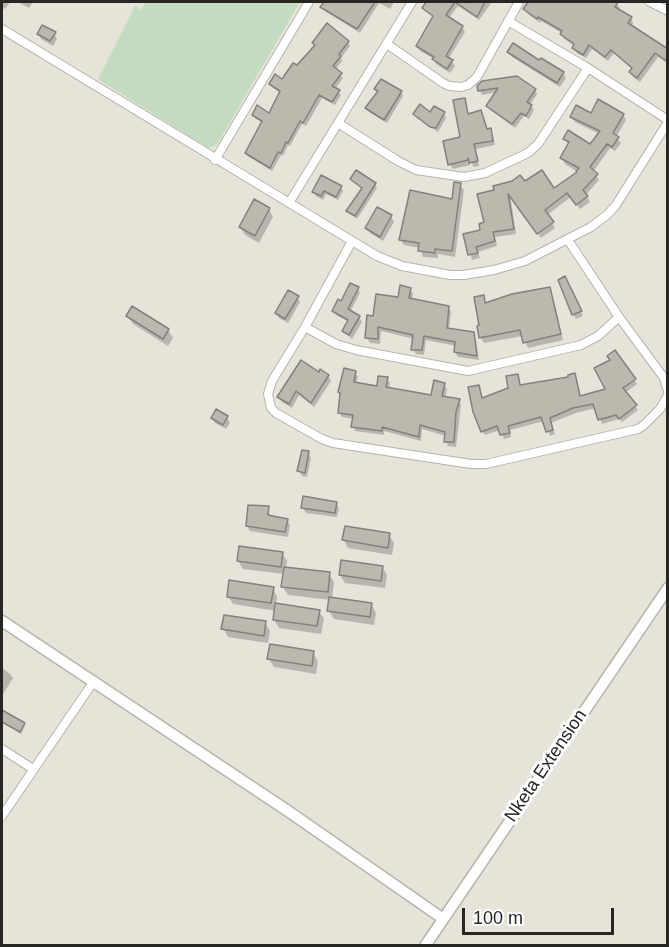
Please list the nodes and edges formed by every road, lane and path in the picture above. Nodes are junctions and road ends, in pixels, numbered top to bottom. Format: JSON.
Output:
{"nodes":[{"id":1,"x":309,"y":2,"type":"edge"},
{"id":2,"x":412,"y":2,"type":"edge"},
{"id":3,"x":519,"y":2,"type":"edge"},
{"id":4,"x":650,"y":2,"type":"edge"},
{"id":5,"x":668,"y":11,"type":"edge"},
{"id":6,"x":508,"y":21,"type":"junction"},
{"id":7,"x":2,"y":29,"type":"edge"},
{"id":8,"x":387,"y":44,"type":"junction"},
{"id":9,"x":588,"y":68,"type":"junction"},
{"id":10,"x":668,"y":121,"type":"edge"},
{"id":11,"x":338,"y":123,"type":"junction"},
{"id":12,"x":215,"y":160,"type":"junction"},
{"id":13,"x":289,"y":203,"type":"junction"},
{"id":14,"x":568,"y":240,"type":"junction"},
{"id":15,"x":352,"y":241,"type":"junction"},
{"id":16,"x":619,"y":317,"type":"junction"},
{"id":17,"x":305,"y":327,"type":"junction"},
{"id":18,"x":668,"y":393,"type":"edge"},
{"id":19,"x":668,"y":588,"type":"edge"},
{"id":20,"x":2,"y":621,"type":"edge"},
{"id":21,"x":94,"y":681,"type":"junction"},
{"id":22,"x":2,"y":749,"type":"edge"},
{"id":23,"x":33,"y":770,"type":"junction"},
{"id":24,"x":2,"y":816,"type":"edge"},
{"id":25,"x":442,"y":918,"type":"junction"},
{"id":26,"x":425,"y":945,"type":"edge"}],
"edges":[{"from":1,"to":12,"type":"street"},
{"from":2,"to":8,"type":"street"},
{"from":3,"to":6,"type":"street"},
{"from":4,"to":5,"type":"street"},
{"from":6,"to":8,"type":"street"},
{"from":6,"to":9,"type":"street"},
{"from":7,"to":12,"type":"street"},
{"from":8,"to":11,"type":"street"},
{"from":9,"to":10,"type":"street"},
{"from":9,"to":11,"type":"street"},
{"from":10,"to":14,"type":"street"},
{"from":11,"to":13,"type":"street"},
{"from":12,"to":13,"type":"street"},
{"from":13,"to":15,"type":"street"},
{"from":14,"to":15,"type":"street"},
{"from":14,"to":16,"type":"street"},
{"from":15,"to":17,"type":"street"},
{"from":16,"to":17,"type":"street"},
{"from":16,"to":18,"type":"street"},
{"from":17,"to":18,"type":"street"},
{"from":19,"to":25,"type":"street","name":"Nketa Extension"},
{"from":20,"to":21,"type":"street"},
{"from":21,"to":23,"type":"street"},
{"from":21,"to":25,"type":"street"},
{"from":22,"to":23,"type":"street"},
{"from":23,"to":24,"type":"street"},
{"from":25,"to":26,"type":"street","name":"Nketa Extension"}]}
